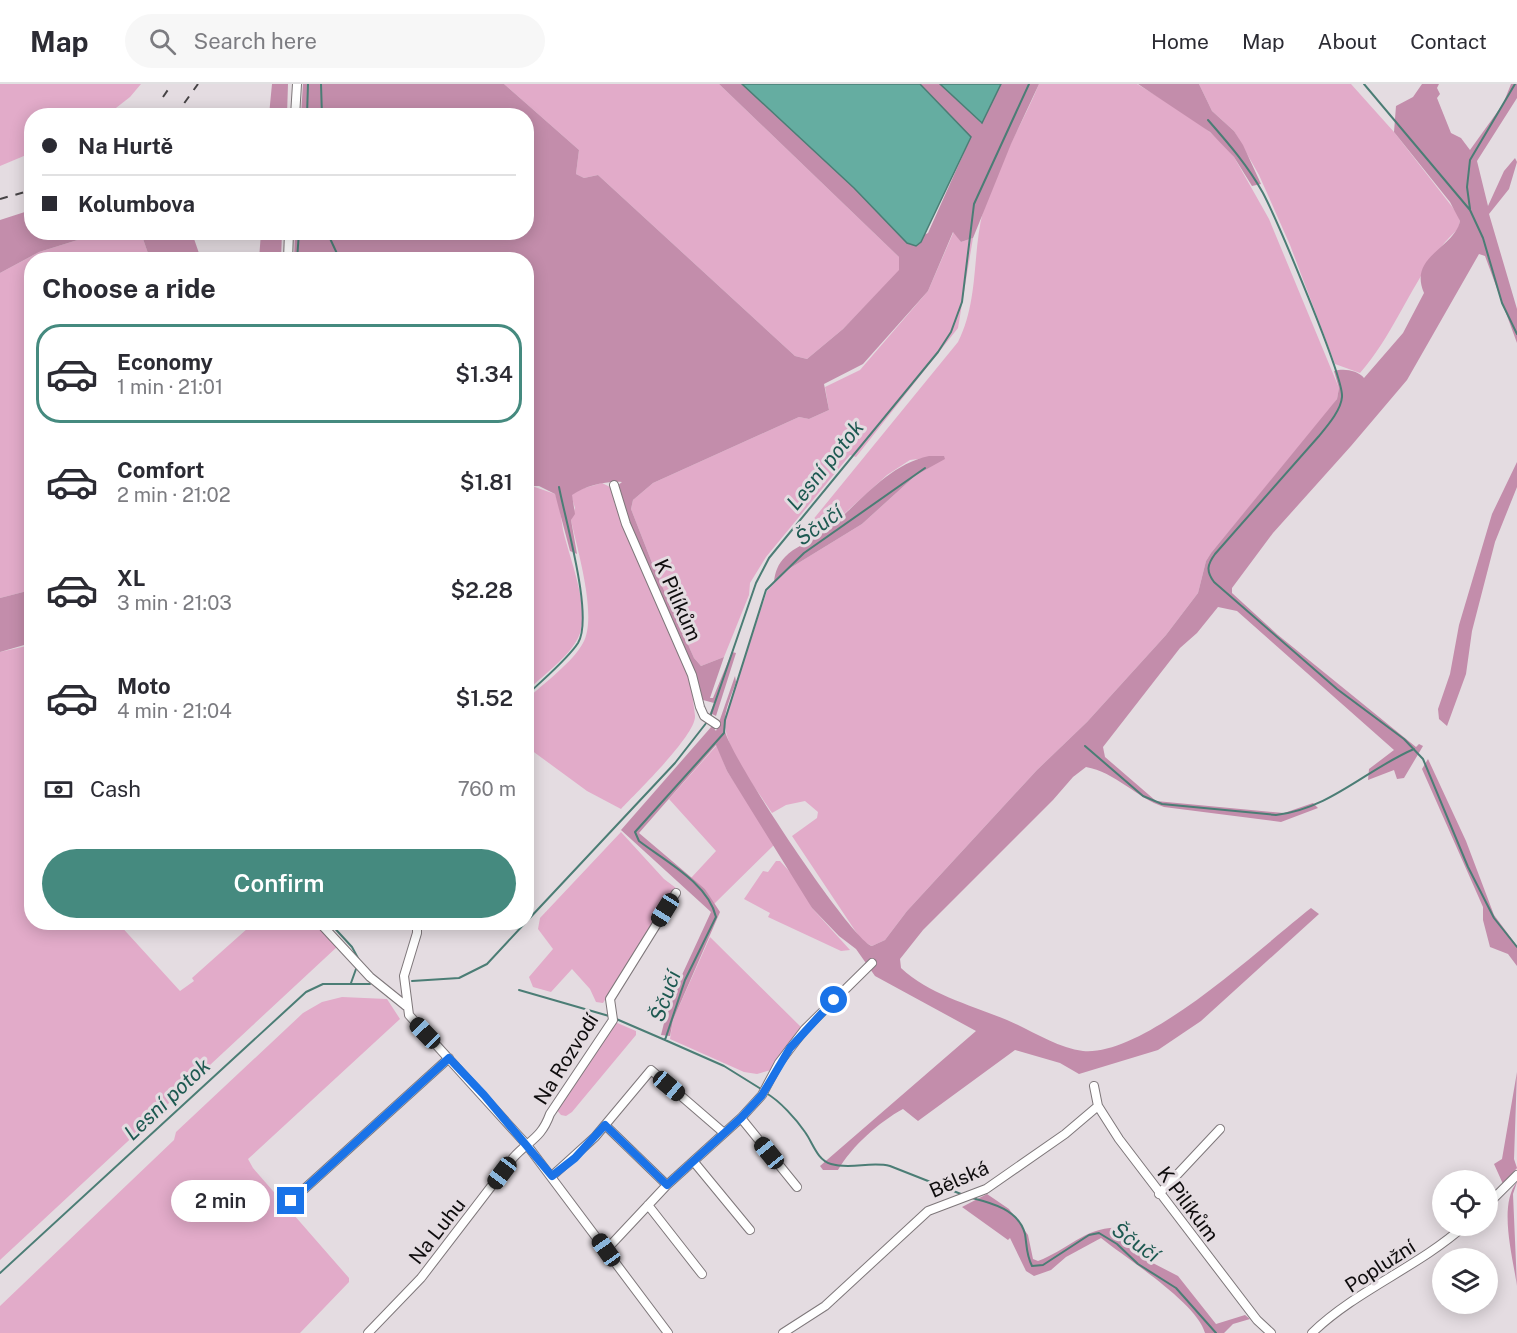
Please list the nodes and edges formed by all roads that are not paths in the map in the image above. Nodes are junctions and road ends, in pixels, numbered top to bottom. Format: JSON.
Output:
{"nodes":[{"id":1,"x":297,"y":84,"type":"edge"},
{"id":2,"x":296,"y":108,"type":"edge"},
{"id":3,"x":614,"y":485,"type":"dead end"},
{"id":4,"x":712,"y":721,"type":"dead end"},
{"id":5,"x":676,"y":892,"type":"dead end"},
{"id":6,"x":326,"y":930,"type":"edge"},
{"id":7,"x":417,"y":930,"type":"edge"},
{"id":8,"x":872,"y":963,"type":"dead end"},
{"id":9,"x":406,"y":1006,"type":"junction"},
{"id":10,"x":449,"y":1058,"type":"junction"},
{"id":11,"x":1094,"y":1086,"type":"dead end"},
{"id":12,"x":1098,"y":1106,"type":"junction"},
{"id":13,"x":741,"y":1118,"type":"junction"},
{"id":14,"x":605,"y":1125,"type":"junction"},
{"id":15,"x":1220,"y":1129,"type":"dead end"},
{"id":16,"x":724,"y":1132,"type":"junction"},
{"id":17,"x":527,"y":1145,"type":"junction"},
{"id":18,"x":694,"y":1162,"type":"junction"},
{"id":19,"x":1517,"y":1175,"type":"edge"},
{"id":20,"x":552,"y":1176,"type":"junction"},
{"id":21,"x":667,"y":1185,"type":"junction"},
{"id":22,"x":797,"y":1187,"type":"dead end"},
{"id":23,"x":1159,"y":1194,"type":"junction"},
{"id":24,"x":1498,"y":1194,"type":"edge"},
{"id":25,"x":291,"y":1201,"type":"dead end"},
{"id":26,"x":648,"y":1205,"type":"junction"},
{"id":27,"x":750,"y":1230,"type":"dead end"},
{"id":28,"x":1452,"y":1236,"type":"edge"},
{"id":29,"x":606,"y":1250,"type":"junction"},
{"id":30,"x":702,"y":1274,"type":"dead end"},
{"id":31,"x":369,"y":1333,"type":"edge"},
{"id":32,"x":668,"y":1333,"type":"edge"},
{"id":33,"x":783,"y":1333,"type":"edge"},
{"id":34,"x":1271,"y":1333,"type":"edge"},
{"id":35,"x":1312,"y":1333,"type":"edge"}],
"edges":[{"from":1,"to":2,"type":"street"},
{"from":3,"to":4,"type":"street","name":"K Pilíkům"},
{"from":5,"to":17,"type":"street","name":"Na Rozvodí"},
{"from":6,"to":9,"type":"street"},
{"from":7,"to":9,"type":"street"},
{"from":8,"to":13,"type":"street"},
{"from":9,"to":10,"type":"street"},
{"from":10,"to":17,"type":"street"},
{"from":10,"to":25,"type":"street"},
{"from":11,"to":12,"type":"street","name":"K Pilíkům"},
{"from":12,"to":23,"type":"street","name":"K Pilíkům"},
{"from":12,"to":33,"type":"street","name":"Bělská"},
{"from":13,"to":16,"type":"street"},
{"from":13,"to":22,"type":"street"},
{"from":14,"to":16,"type":"street"},
{"from":14,"to":20,"type":"street"},
{"from":14,"to":21,"type":"street"},
{"from":15,"to":23,"type":"street"},
{"from":16,"to":18,"type":"street"},
{"from":17,"to":20,"type":"street"},
{"from":17,"to":31,"type":"street","name":"Na Luhu"},
{"from":18,"to":21,"type":"street"},
{"from":18,"to":27,"type":"street"},
{"from":19,"to":24,"type":"street"},
{"from":20,"to":29,"type":"street"},
{"from":21,"to":26,"type":"street"},
{"from":23,"to":34,"type":"street","name":"K Pilíkům"},
{"from":26,"to":29,"type":"street"},
{"from":26,"to":30,"type":"street"},
{"from":28,"to":35,"type":"street","name":"Poplužní"},
{"from":29,"to":32,"type":"street"}]}
